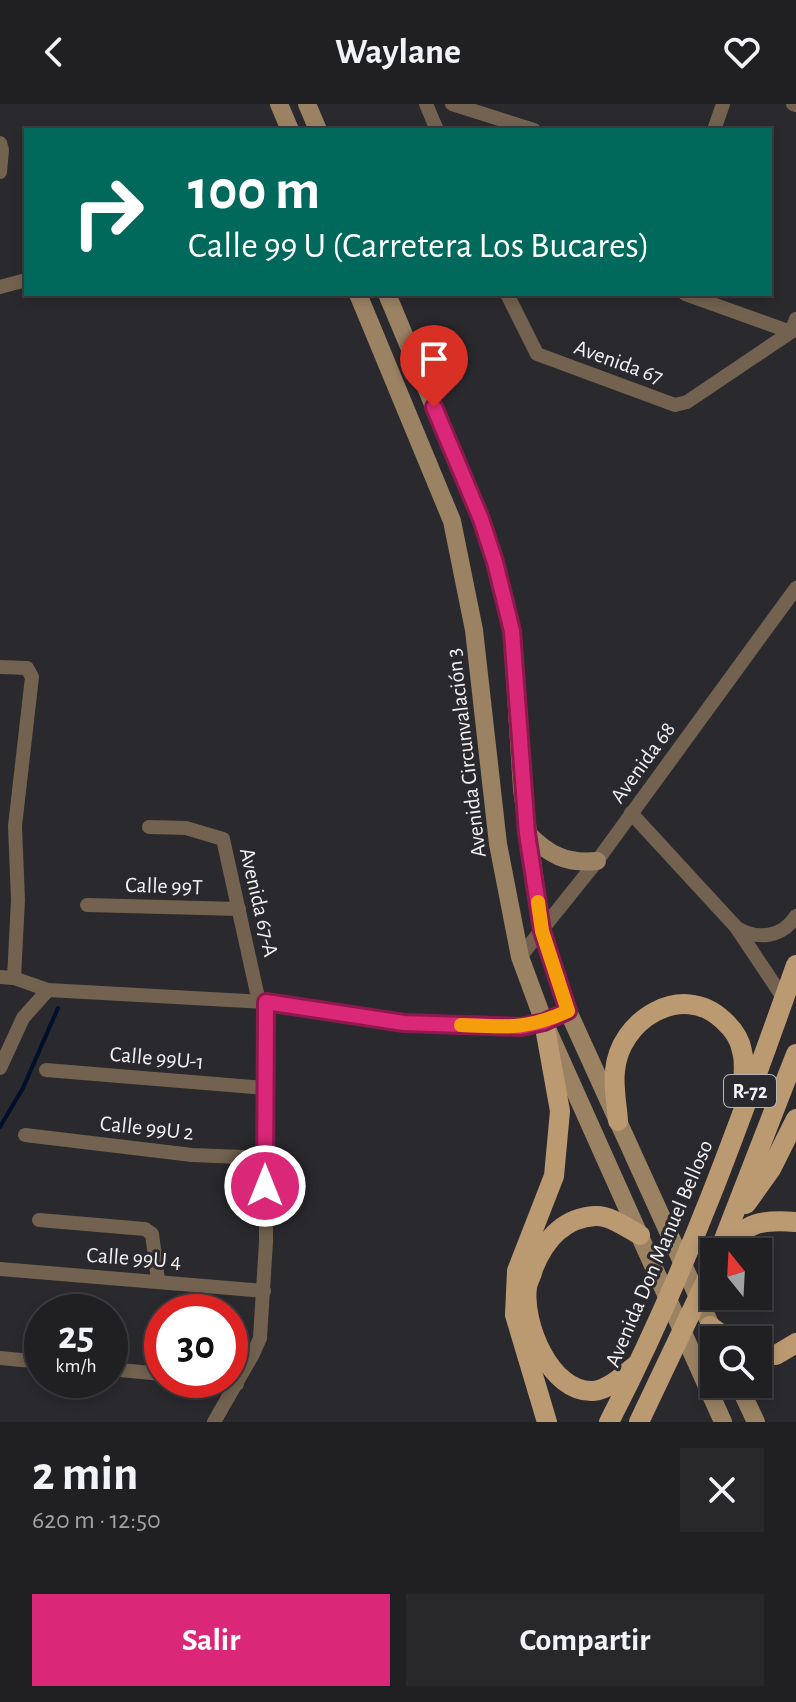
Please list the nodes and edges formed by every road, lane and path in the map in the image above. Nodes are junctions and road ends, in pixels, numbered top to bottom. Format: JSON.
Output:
{"nodes":[{"id":1,"x":279,"y":104,"type":"edge"},
{"id":2,"x":307,"y":104,"type":"edge"},
{"id":3,"x":426,"y":104,"type":"edge"},
{"id":4,"x":452,"y":104,"type":"edge"},
{"id":5,"x":723,"y":104,"type":"edge"},
{"id":6,"x":289,"y":128,"type":"edge"},
{"id":7,"x":317,"y":128,"type":"edge"},
{"id":8,"x":436,"y":128,"type":"edge"},
{"id":9,"x":528,"y":128,"type":"edge"},
{"id":10,"x":715,"y":128,"type":"edge"},
{"id":11,"x":1,"y":147,"type":"edge"},
{"id":12,"x":0,"y":172,"type":"edge"},
{"id":13,"x":24,"y":281,"type":"edge"},
{"id":14,"x":0,"y":287,"type":"edge"},
{"id":15,"x":359,"y":296,"type":"edge"},
{"id":16,"x":388,"y":296,"type":"edge"},
{"id":17,"x":508,"y":296,"type":"edge"},
{"id":18,"x":692,"y":296,"type":"edge"},
{"id":19,"x":794,"y":325,"type":"edge"},
{"id":20,"x":796,"y":588,"type":"edge"},
{"id":21,"x":0,"y":667,"type":"edge"},
{"id":22,"x":631,"y":813,"type":"junction"},
{"id":23,"x":149,"y":827,"type":"dead end"},
{"id":24,"x":527,"y":833,"type":"junction"},
{"id":25,"x":597,"y":861,"type":"junction"},
{"id":26,"x":0,"y":899,"type":"edge"},
{"id":27,"x":18,"y":900,"type":"junction"},
{"id":28,"x":87,"y":905,"type":"dead end"},
{"id":29,"x":239,"y":909,"type":"junction"},
{"id":30,"x":796,"y":916,"type":"edge"},
{"id":31,"x":736,"y":927,"type":"junction"},
{"id":32,"x":542,"y":931,"type":"junction"},
{"id":33,"x":520,"y":957,"type":"junction"},
{"id":34,"x":796,"y":965,"type":"edge"},
{"id":35,"x":7,"y":978,"type":"edge"},
{"id":36,"x":48,"y":990,"type":"junction"},
{"id":37,"x":784,"y":999,"type":"junction"},
{"id":38,"x":263,"y":1002,"type":"junction"},
{"id":39,"x":568,"y":1011,"type":"junction"},
{"id":40,"x":544,"y":1022,"type":"junction"},
{"id":41,"x":0,"y":1045,"type":"edge"},
{"id":42,"x":796,"y":1054,"type":"edge"},
{"id":43,"x":0,"y":1068,"type":"edge"},
{"id":44,"x":46,"y":1070,"type":"dead end"},
{"id":45,"x":265,"y":1088,"type":"junction"},
{"id":46,"x":741,"y":1115,"type":"junction"},
{"id":47,"x":796,"y":1119,"type":"edge"},
{"id":48,"x":618,"y":1121,"type":"junction"},
{"id":49,"x":25,"y":1135,"type":"dead end"},
{"id":50,"x":265,"y":1158,"type":"junction"},
{"id":51,"x":39,"y":1220,"type":"dead end"},
{"id":52,"x":796,"y":1222,"type":"edge"},
{"id":53,"x":728,"y":1230,"type":"junction"},
{"id":54,"x":640,"y":1235,"type":"junction"},
{"id":55,"x":725,"y":1238,"type":"edge"},
{"id":56,"x":733,"y":1238,"type":"edge"},
{"id":57,"x":0,"y":1269,"type":"edge"},
{"id":58,"x":158,"y":1280,"type":"junction"},
{"id":59,"x":264,"y":1291,"type":"junction"},
{"id":60,"x":700,"y":1294,"type":"edge"},
{"id":61,"x":711,"y":1326,"type":"edge"},
{"id":62,"x":796,"y":1343,"type":"edge"},
{"id":63,"x":772,"y":1355,"type":"edge"},
{"id":64,"x":0,"y":1358,"type":"edge"},
{"id":65,"x":24,"y":1360,"type":"edge"},
{"id":66,"x":641,"y":1361,"type":"junction"},
{"id":67,"x":248,"y":1362,"type":"edge"},
{"id":68,"x":229,"y":1398,"type":"edge"},
{"id":69,"x":745,"y":1398,"type":"edge"},
{"id":70,"x":214,"y":1422,"type":"edge"},
{"id":71,"x":547,"y":1422,"type":"edge"},
{"id":72,"x":609,"y":1422,"type":"edge"},
{"id":73,"x":639,"y":1422,"type":"edge"},
{"id":74,"x":723,"y":1422,"type":"edge"},
{"id":75,"x":756,"y":1422,"type":"edge"}],
"edges":[{"from":1,"to":6,"type":"main road"},
{"from":2,"to":7,"type":"main road"},
{"from":3,"to":8,"type":"street"},
{"from":4,"to":9,"type":"street"},
{"from":5,"to":10,"type":"street"},
{"from":11,"to":12,"type":"street"},
{"from":13,"to":14,"type":"street"},
{"from":15,"to":33,"type":"main road","name":"Avenida Circunvalación 3"},
{"from":16,"to":24,"type":"main road"},
{"from":17,"to":19,"type":"street","name":"Avenida 67"},
{"from":18,"to":19,"type":"street"},
{"from":20,"to":22,"type":"street","name":"Avenida 68"},
{"from":21,"to":27,"type":"street"},
{"from":22,"to":25,"type":"street","name":"Avenida 68"},
{"from":22,"to":31,"type":"street"},
{"from":23,"to":29,"type":"street","name":"Avenida 67-A"},
{"from":24,"to":25,"type":"main road"},
{"from":24,"to":32,"type":"main road"},
{"from":25,"to":32,"type":"street","name":"Avenida 68"},
{"from":26,"to":27,"type":"street"},
{"from":27,"to":35,"type":"street"},
{"from":28,"to":29,"type":"street","name":"Calle 99T"},
{"from":29,"to":38,"type":"street","name":"Avenida 67-A"},
{"from":30,"to":31,"type":"street"},
{"from":31,"to":37,"type":"street"},
{"from":32,"to":33,"type":"street","name":"Avenida 68"},
{"from":32,"to":39,"type":"main road"},
{"from":33,"to":40,"type":"main road","name":"Avenida Circunvalación 3"},
{"from":34,"to":37,"type":"main road","name":"Avenida Don Manuel Belloso","number":"R-72"},
{"from":35,"to":36,"type":"street"},
{"from":36,"to":38,"type":"street"},
{"from":36,"to":41,"type":"street"},
{"from":36,"to":43,"type":"street"},
{"from":37,"to":46,"type":"main road","name":"Avenida Don Manuel Belloso","number":"R-72"},
{"from":38,"to":40,"type":"street"},
{"from":38,"to":45,"type":"street","name":"Avenida 67-A"},
{"from":39,"to":40,"type":"street"},
{"from":39,"to":48,"type":"main road"},
{"from":40,"to":54,"type":"main road","name":"Avenida Circunvalación 3"},
{"from":40,"to":71,"type":"main road"},
{"from":42,"to":53,"type":"main road","number":"R-72"},
{"from":44,"to":45,"type":"street","name":"Calle 99U-1"},
{"from":45,"to":50,"type":"street","name":"Avenida 67-A"},
{"from":46,"to":48,"type":"main road"},
{"from":46,"to":66,"type":"main road","name":"Avenida Don Manuel Belloso","number":"R-72"},
{"from":47,"to":53,"type":"main road","number":"R-72"},
{"from":48,"to":61,"type":"main road"},
{"from":49,"to":50,"type":"street","name":"Calle 99U 2"},
{"from":50,"to":59,"type":"street","name":"Avenida 67-A"},
{"from":51,"to":58,"type":"street"},
{"from":52,"to":56,"type":"main road"},
{"from":53,"to":55,"type":"main road","number":"R-72"},
{"from":54,"to":66,"type":"main road"},
{"from":54,"to":74,"type":"main road","name":"Avenida Circunvalación 3"},
{"from":57,"to":58,"type":"street","name":"Calle 99U 4"},
{"from":58,"to":59,"type":"street","name":"Calle 99U 4"},
{"from":59,"to":67,"type":"street","name":"Avenida 67-A"},
{"from":60,"to":73,"type":"main road"},
{"from":62,"to":63,"type":"main road"},
{"from":64,"to":65,"type":"street"},
{"from":66,"to":72,"type":"main road","name":"Avenida Don Manuel Belloso","number":"R-72"},
{"from":68,"to":70,"type":"street","name":"Avenida 67-A"},
{"from":69,"to":75,"type":"main road"}]}
